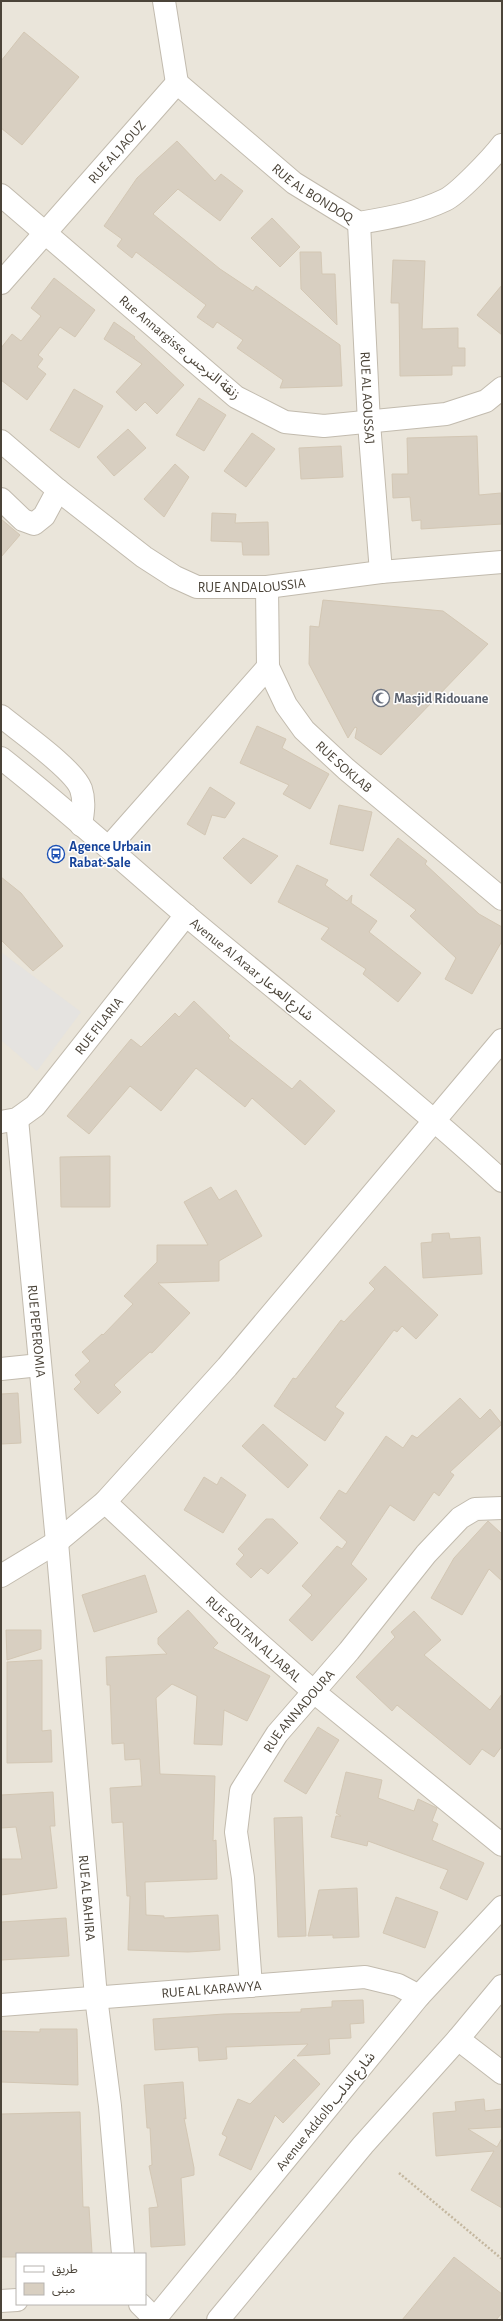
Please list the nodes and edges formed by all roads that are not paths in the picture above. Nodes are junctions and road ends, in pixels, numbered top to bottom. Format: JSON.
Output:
{"nodes":[{"id":1,"x":164,"y":1,"type":"edge"},
{"id":2,"x":177,"y":83,"type":"junction"},
{"id":3,"x":502,"y":145,"type":"edge"},
{"id":4,"x":1,"y":195,"type":"edge"},
{"id":5,"x":359,"y":223,"type":"junction"},
{"id":6,"x":45,"y":232,"type":"junction"},
{"id":7,"x":1,"y":283,"type":"edge"},
{"id":8,"x":502,"y":388,"type":"edge"},
{"id":9,"x":369,"y":423,"type":"junction"},
{"id":10,"x":1,"y":441,"type":"edge"},
{"id":11,"x":58,"y":490,"type":"junction"},
{"id":12,"x":1,"y":499,"type":"edge"},
{"id":13,"x":502,"y":562,"type":"edge"},
{"id":14,"x":380,"y":572,"type":"junction"},
{"id":15,"x":267,"y":587,"type":"junction"},
{"id":16,"x":268,"y":667,"type":"junction"},
{"id":17,"x":1,"y":716,"type":"edge"},
{"id":18,"x":1,"y":758,"type":"edge"},
{"id":19,"x":81,"y":825,"type":"junction"},
{"id":20,"x":109,"y":847,"type":"junction"},
{"id":21,"x":502,"y":899,"type":"edge"},
{"id":22,"x":186,"y":915,"type":"junction"},
{"id":23,"x":502,"y":1040,"type":"edge"},
{"id":24,"x":436,"y":1120,"type":"junction"},
{"id":25,"x":9,"y":1121,"type":"edge"},
{"id":26,"x":502,"y":1181,"type":"edge"},
{"id":27,"x":40,"y":1365,"type":"junction"},
{"id":28,"x":1,"y":1369,"type":"edge"},
{"id":29,"x":105,"y":1502,"type":"junction"},
{"id":30,"x":502,"y":1508,"type":"edge"},
{"id":31,"x":58,"y":1542,"type":"junction"},
{"id":32,"x":1,"y":1576,"type":"edge"},
{"id":33,"x":314,"y":1692,"type":"junction"},
{"id":34,"x":502,"y":1845,"type":"edge"},
{"id":35,"x":502,"y":1907,"type":"edge"},
{"id":36,"x":251,"y":1986,"type":"junction"},
{"id":37,"x":502,"y":1986,"type":"edge"},
{"id":38,"x":96,"y":1996,"type":"junction"},
{"id":39,"x":419,"y":1996,"type":"junction"},
{"id":40,"x":1,"y":2005,"type":"edge"},
{"id":41,"x":458,"y":2039,"type":"junction"},
{"id":42,"x":502,"y":2073,"type":"edge"},
{"id":43,"x":123,"y":2253,"type":"edge"},
{"id":44,"x":16,"y":2300,"type":"edge"},
{"id":45,"x":1,"y":2301,"type":"edge"},
{"id":46,"x":141,"y":2305,"type":"edge"},
{"id":47,"x":155,"y":2319,"type":"edge"},
{"id":48,"x":218,"y":2320,"type":"edge"}],
"edges":[{"from":1,"to":2,"type":"street"},
{"from":2,"to":5,"type":"street","name":"RUE AL BONDOQ"},
{"from":2,"to":6,"type":"street","name":"RUE AL JAOUZ"},
{"from":3,"to":5,"type":"street","name":"RUE AL BONDOQ"},
{"from":4,"to":6,"type":"street","name":"Rue Annargisse زنقة النرجس"},
{"from":5,"to":9,"type":"street","name":"RUE AL AOUSSAJ"},
{"from":6,"to":7,"type":"street","name":"RUE AL JAOUZ"},
{"from":6,"to":9,"type":"street","name":"Rue Annargisse زنقة النرجس"},
{"from":8,"to":9,"type":"street","name":"Rue Annargisse زنقة النرجس"},
{"from":9,"to":14,"type":"street","name":"RUE AL AOUSSAJ"},
{"from":10,"to":11,"type":"street","name":"RUE ANDALOUSSIA"},
{"from":11,"to":12,"type":"street"},
{"from":11,"to":15,"type":"street","name":"RUE ANDALOUSSIA"},
{"from":13,"to":14,"type":"street","name":"RUE ANDALOUSSIA"},
{"from":14,"to":15,"type":"street","name":"RUE ANDALOUSSIA"},
{"from":15,"to":16,"type":"street","name":"RUE SOKLAB"},
{"from":16,"to":20,"type":"street"},
{"from":16,"to":21,"type":"street","name":"RUE SOKLAB"},
{"from":17,"to":19,"type":"street"},
{"from":18,"to":19,"type":"street","name":"Avenue Al Araar شارع العرعار"},
{"from":19,"to":20,"type":"street","name":"Avenue Al Araar شارع العرعار"},
{"from":20,"to":22,"type":"street","name":"Avenue Al Araar شارع العرعار"},
{"from":22,"to":24,"type":"street","name":"Avenue Al Araar شارع العرعار"},
{"from":22,"to":25,"type":"street","name":"RUE FILARIA"},
{"from":23,"to":24,"type":"street"},
{"from":24,"to":26,"type":"street","name":"Avenue Al Araar شارع العرعار"},
{"from":24,"to":29,"type":"street"},
{"from":25,"to":27,"type":"street","name":"RUE PEPEROMIA"},
{"from":27,"to":28,"type":"street"},
{"from":27,"to":31,"type":"street","name":"RUE PEPEROMIA"},
{"from":29,"to":31,"type":"street"},
{"from":29,"to":33,"type":"street","name":"RUE SOLTAN AL JABAL"},
{"from":30,"to":33,"type":"street","name":"RUE ANNADOURA"},
{"from":31,"to":32,"type":"street"},
{"from":31,"to":38,"type":"street","name":"RUE AL BAHIRA"},
{"from":33,"to":34,"type":"street","name":"RUE SOLTAN AL JABAL"},
{"from":33,"to":36,"type":"street","name":"RUE ANNADOURA"},
{"from":35,"to":39,"type":"street","name":"Avenue Addolb شارع الدلب"},
{"from":36,"to":38,"type":"street","name":"RUE AL KARAWYA"},
{"from":36,"to":39,"type":"street","name":"RUE AL KARAWYA"},
{"from":37,"to":41,"type":"street"},
{"from":38,"to":40,"type":"street","name":"RUE AL KARAWYA"},
{"from":38,"to":43,"type":"street","name":"RUE AL BAHIRA"},
{"from":39,"to":47,"type":"street","name":"Avenue Addolb شارع الدلب"},
{"from":41,"to":42,"type":"street"},
{"from":41,"to":48,"type":"street"},
{"from":44,"to":45,"type":"street"},
{"from":46,"to":47,"type":"street"}]}
